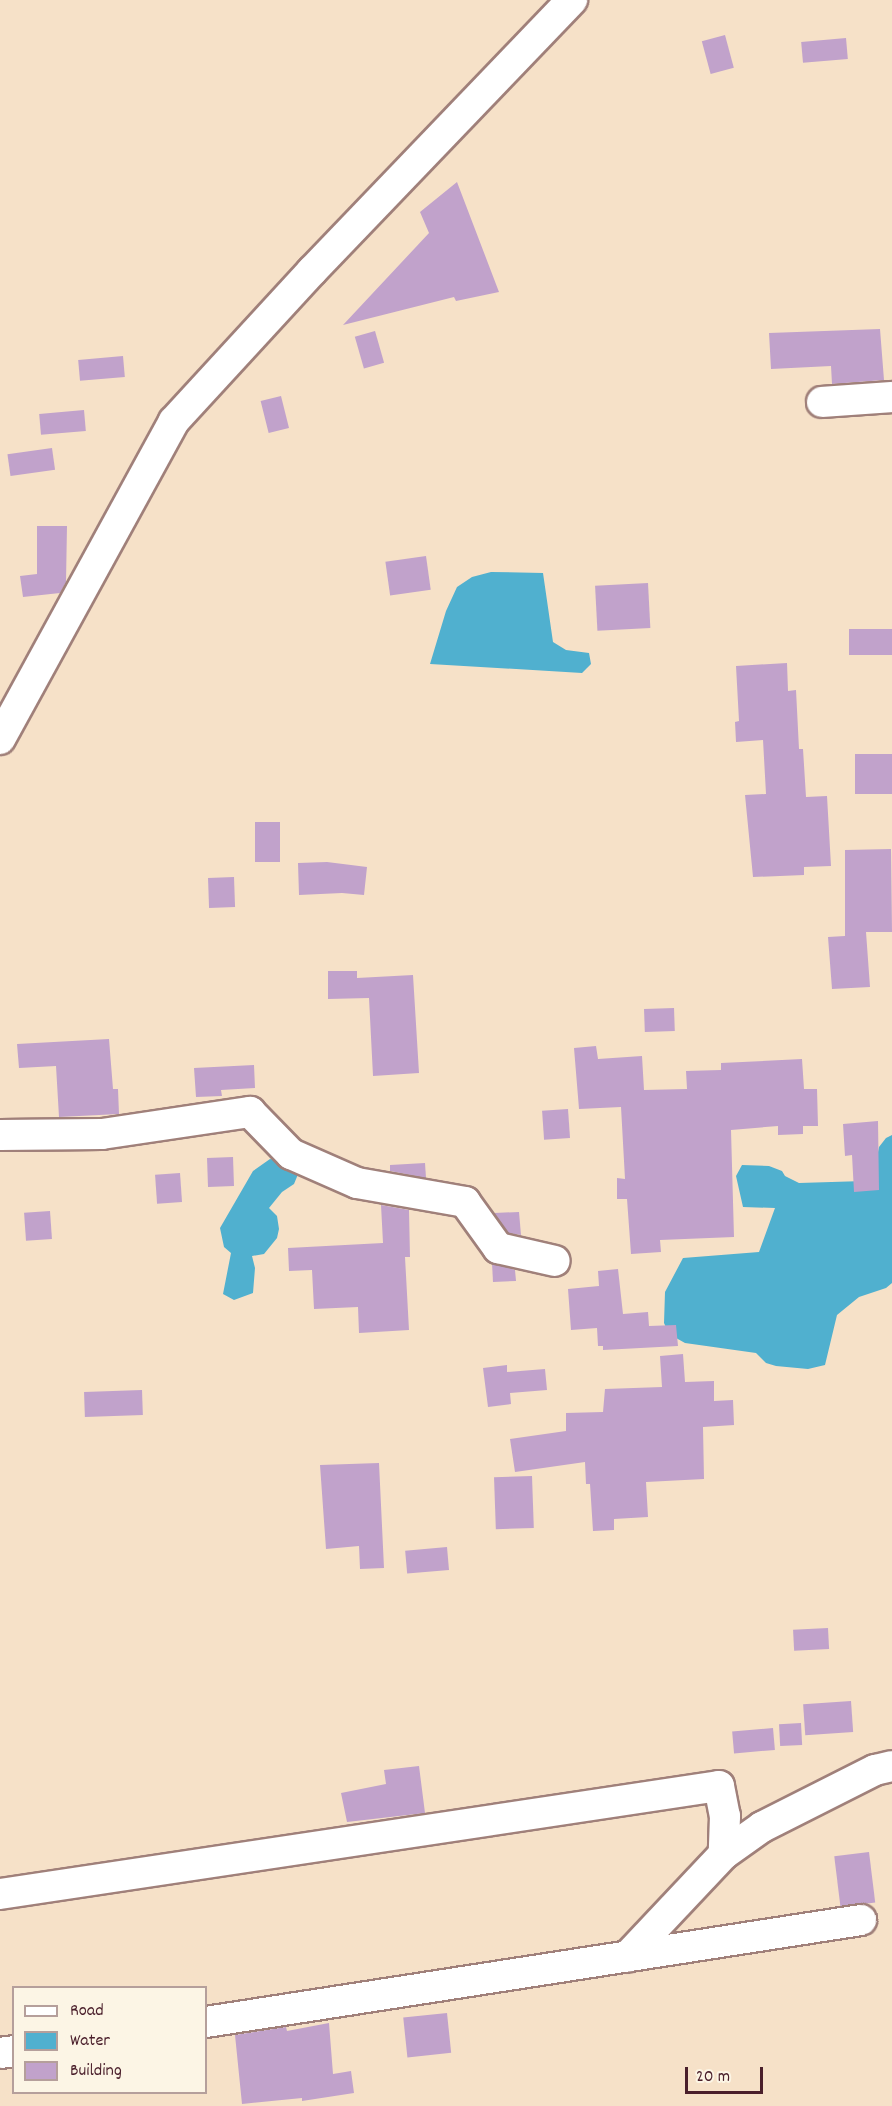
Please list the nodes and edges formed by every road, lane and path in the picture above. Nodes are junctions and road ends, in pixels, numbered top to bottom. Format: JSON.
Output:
{"nodes":[{"id":1,"x":572,"y":0,"type":"edge"},
{"id":2,"x":892,"y":397,"type":"edge"},
{"id":3,"x":822,"y":402,"type":"dead end"},
{"id":4,"x":0,"y":739,"type":"edge"},
{"id":5,"x":0,"y":1135,"type":"edge"},
{"id":6,"x":555,"y":1262,"type":"dead end"},
{"id":7,"x":892,"y":1766,"type":"edge"},
{"id":8,"x":724,"y":1854,"type":"junction"},
{"id":9,"x":0,"y":1894,"type":"edge"},
{"id":10,"x":861,"y":1920,"type":"dead end"},
{"id":11,"x":627,"y":1957,"type":"junction"},
{"id":12,"x":207,"y":2022,"type":"edge"}],
"edges":[{"from":1,"to":4,"type":"street"},
{"from":2,"to":3,"type":"street"},
{"from":5,"to":6,"type":"street"},
{"from":7,"to":8,"type":"street"},
{"from":8,"to":9,"type":"street"},
{"from":8,"to":11,"type":"street"},
{"from":10,"to":11,"type":"street"},
{"from":11,"to":12,"type":"street"}]}
